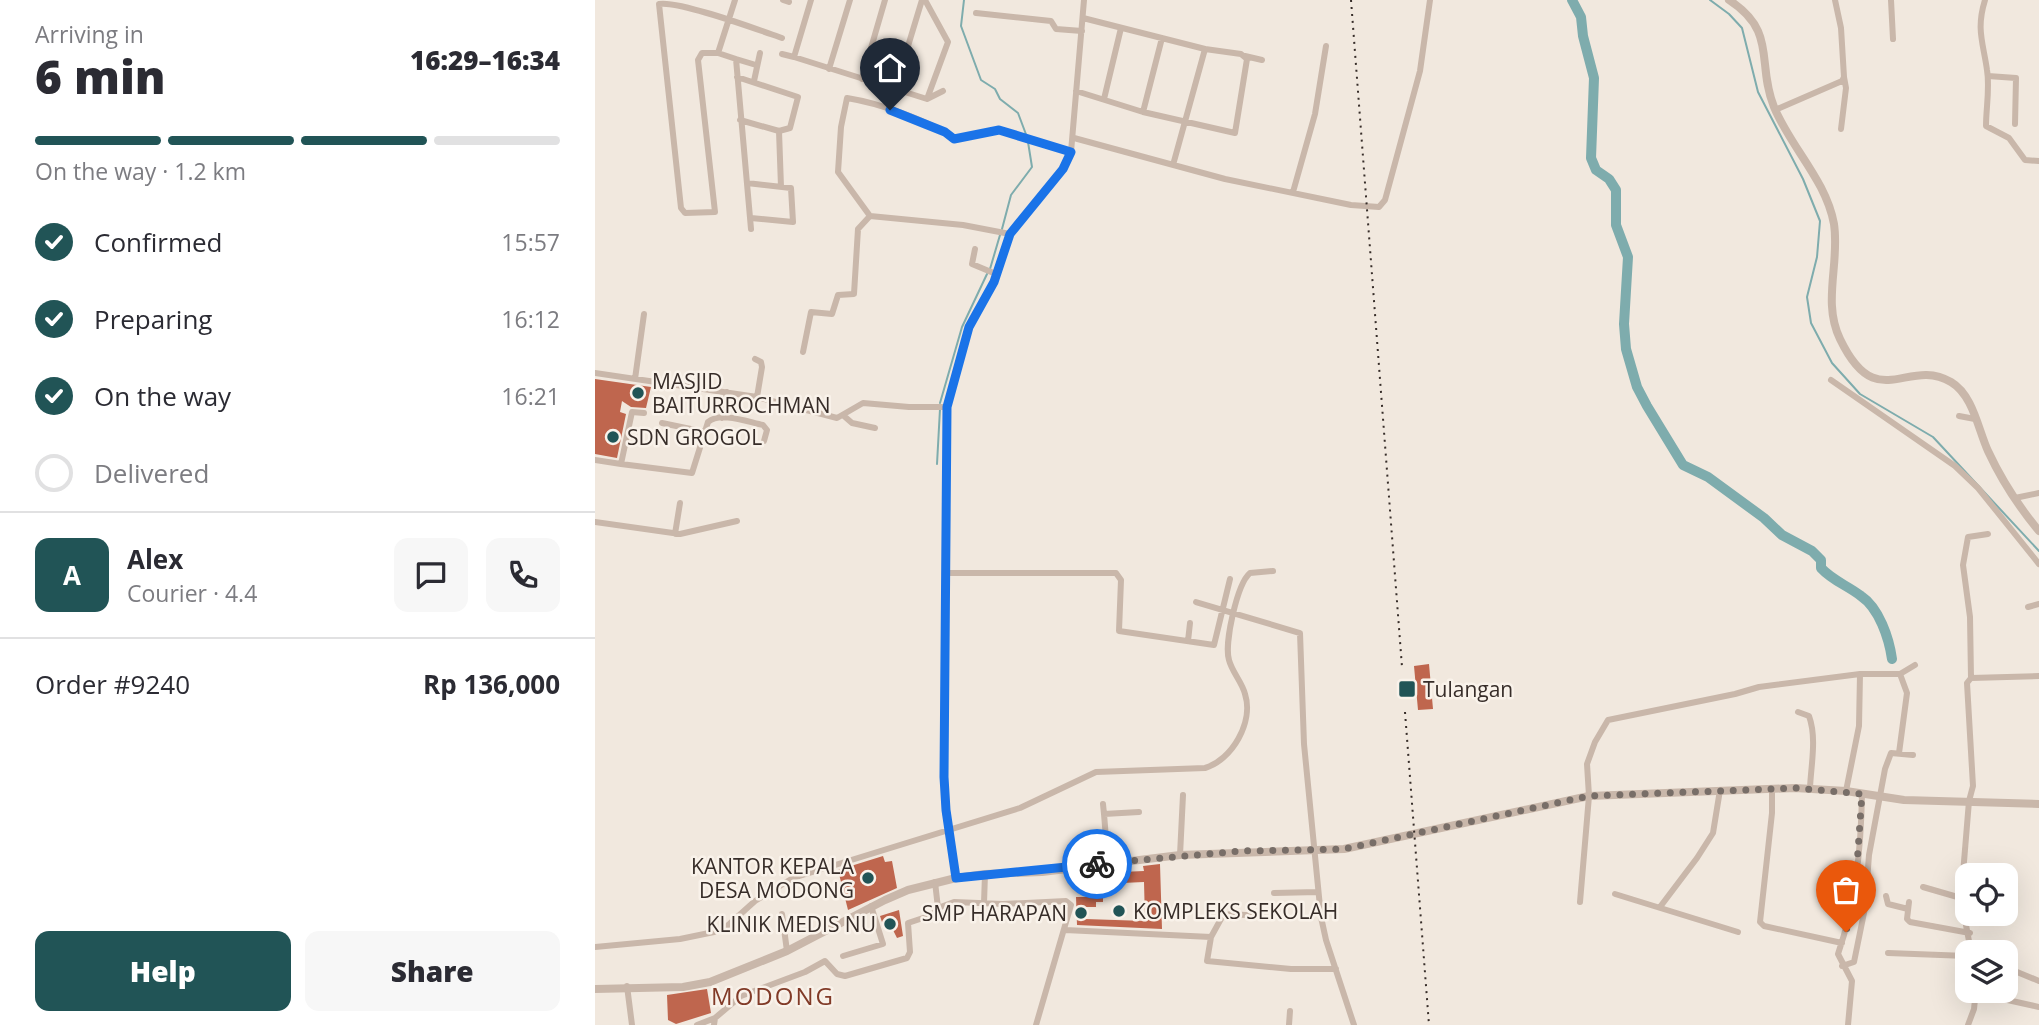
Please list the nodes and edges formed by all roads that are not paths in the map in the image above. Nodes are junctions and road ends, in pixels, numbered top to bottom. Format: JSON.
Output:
{"nodes":[{"id":1,"x":735,"y":0,"type":"edge"},
{"id":2,"x":811,"y":0,"type":"edge"},
{"id":3,"x":850,"y":0,"type":"edge"},
{"id":4,"x":885,"y":0,"type":"edge"},
{"id":5,"x":923,"y":0,"type":"edge"},
{"id":6,"x":1084,"y":0,"type":"edge"},
{"id":7,"x":1430,"y":0,"type":"edge"},
{"id":8,"x":1729,"y":0,"type":"edge"},
{"id":9,"x":1835,"y":0,"type":"edge"},
{"id":10,"x":1891,"y":0,"type":"edge"},
{"id":11,"x":1985,"y":0,"type":"edge"},
{"id":12,"x":976,"y":13,"type":"dead end"},
{"id":13,"x":1083,"y":18,"type":"junction"},
{"id":14,"x":729,"y":19,"type":"junction"},
{"id":15,"x":1121,"y":28,"type":"junction"},
{"id":16,"x":1081,"y":31,"type":"junction"},
{"id":17,"x":782,"y":38,"type":"dead end"},
{"id":18,"x":1162,"y":38,"type":"junction"},
{"id":19,"x":1893,"y":39,"type":"dead end"},
{"id":20,"x":1326,"y":46,"type":"dead end"},
{"id":21,"x":1205,"y":49,"type":"junction"},
{"id":22,"x":718,"y":53,"type":"junction"},
{"id":23,"x":760,"y":54,"type":"dead end"},
{"id":24,"x":782,"y":54,"type":"dead end"},
{"id":25,"x":1245,"y":56,"type":"junction"},
{"id":26,"x":794,"y":57,"type":"junction"},
{"id":27,"x":736,"y":59,"type":"junction"},
{"id":28,"x":1262,"y":60,"type":"dead end"},
{"id":29,"x":756,"y":65,"type":"junction"},
{"id":30,"x":829,"y":69,"type":"junction"},
{"id":31,"x":1988,"y":76,"type":"junction"},
{"id":32,"x":737,"y":77,"type":"junction"},
{"id":33,"x":1844,"y":77,"type":"junction"},
{"id":34,"x":862,"y":79,"type":"junction"},
{"id":35,"x":754,"y":81,"type":"junction"},
{"id":36,"x":895,"y":89,"type":"junction"},
{"id":37,"x":943,"y":91,"type":"dead end"},
{"id":38,"x":1076,"y":91,"type":"junction"},
{"id":39,"x":927,"y":99,"type":"junction"},
{"id":40,"x":1104,"y":99,"type":"junction"},
{"id":41,"x":1775,"y":110,"type":"junction"},
{"id":42,"x":1143,"y":113,"type":"junction"},
{"id":43,"x":740,"y":120,"type":"junction"},
{"id":44,"x":1185,"y":122,"type":"junction"},
{"id":45,"x":2015,"y":124,"type":"dead end"},
{"id":46,"x":1841,"y":129,"type":"dead end"},
{"id":47,"x":779,"y":131,"type":"junction"},
{"id":48,"x":1074,"y":138,"type":"junction"},
{"id":49,"x":1071,"y":152,"type":"junction"},
{"id":50,"x":2039,"y":161,"type":"edge"},
{"id":51,"x":1173,"y":165,"type":"junction"},
{"id":52,"x":747,"y":183,"type":"junction"},
{"id":53,"x":781,"y":187,"type":"junction"},
{"id":54,"x":1293,"y":192,"type":"junction"},
{"id":55,"x":870,"y":216,"type":"junction"},
{"id":56,"x":751,"y":218,"type":"junction"},
{"id":57,"x":751,"y":229,"type":"dead end"},
{"id":58,"x":1004,"y":232,"type":"junction"},
{"id":59,"x":975,"y":249,"type":"dead end"},
{"id":60,"x":991,"y":272,"type":"junction"},
{"id":61,"x":644,"y":314,"type":"dead end"},
{"id":62,"x":803,"y":352,"type":"dead end"},
{"id":63,"x":755,"y":359,"type":"dead end"},
{"id":64,"x":595,"y":373,"type":"edge"},
{"id":65,"x":635,"y":379,"type":"junction"},
{"id":66,"x":1831,"y":380,"type":"dead end"},
{"id":67,"x":727,"y":393,"type":"junction"},
{"id":68,"x":757,"y":397,"type":"junction"},
{"id":69,"x":942,"y":407,"type":"junction"},
{"id":70,"x":644,"y":413,"type":"dead end"},
{"id":71,"x":844,"y":415,"type":"junction"},
{"id":72,"x":1959,"y":416,"type":"dead end"},
{"id":73,"x":722,"y":418,"type":"junction"},
{"id":74,"x":1976,"y":419,"type":"junction"},
{"id":75,"x":662,"y":423,"type":"dead end"},
{"id":76,"x":875,"y":428,"type":"dead end"},
{"id":77,"x":705,"y":432,"type":"junction"},
{"id":78,"x":764,"y":441,"type":"dead end"},
{"id":79,"x":595,"y":460,"type":"edge"},
{"id":80,"x":621,"y":464,"type":"junction"},
{"id":81,"x":2039,"y":493,"type":"edge"},
{"id":82,"x":2015,"y":498,"type":"junction"},
{"id":83,"x":680,"y":503,"type":"dead end"},
{"id":84,"x":737,"y":521,"type":"dead end"},
{"id":85,"x":595,"y":522,"type":"edge"},
{"id":86,"x":2037,"y":526,"type":"edge"},
{"id":87,"x":675,"y":534,"type":"junction"},
{"id":88,"x":1988,"y":534,"type":"dead end"},
{"id":89,"x":2039,"y":564,"type":"edge"},
{"id":90,"x":1273,"y":571,"type":"dead end"},
{"id":91,"x":945,"y":573,"type":"junction"},
{"id":92,"x":1230,"y":579,"type":"dead end"},
{"id":93,"x":1196,"y":602,"type":"dead end"},
{"id":94,"x":2039,"y":604,"type":"edge"},
{"id":95,"x":2028,"y":607,"type":"dead end"},
{"id":96,"x":1229,"y":610,"type":"junction"},
{"id":97,"x":1190,"y":623,"type":"dead end"},
{"id":98,"x":1188,"y":641,"type":"junction"},
{"id":99,"x":1915,"y":665,"type":"dead end"},
{"id":100,"x":1860,"y":674,"type":"junction"},
{"id":101,"x":1901,"y":674,"type":"junction"},
{"id":102,"x":2039,"y":676,"type":"edge"},
{"id":103,"x":1971,"y":678,"type":"junction"},
{"id":104,"x":1798,"y":712,"type":"dead end"},
{"id":105,"x":1899,"y":753,"type":"junction"},
{"id":106,"x":1913,"y":755,"type":"dead end"},
{"id":107,"x":1810,"y":788,"type":"junction"},
{"id":108,"x":1772,"y":789,"type":"junction"},
{"id":109,"x":1720,"y":790,"type":"junction"},
{"id":110,"x":1846,"y":791,"type":"junction"},
{"id":111,"x":1183,"y":795,"type":"dead end"},
{"id":112,"x":1589,"y":796,"type":"junction"},
{"id":113,"x":1870,"y":796,"type":"junction"},
{"id":114,"x":1969,"y":801,"type":"junction"},
{"id":115,"x":1103,"y":804,"type":"dead end"},
{"id":116,"x":2039,"y":804,"type":"edge"},
{"id":117,"x":1139,"y":812,"type":"dead end"},
{"id":118,"x":1104,"y":814,"type":"junction"},
{"id":119,"x":949,"y":827,"type":"junction"},
{"id":120,"x":1865,"y":849,"type":"junction"},
{"id":121,"x":1313,"y":851,"type":"junction"},
{"id":122,"x":1180,"y":855,"type":"junction"},
{"id":123,"x":1108,"y":862,"type":"junction"},
{"id":124,"x":1964,"y":863,"type":"edge"},
{"id":125,"x":985,"y":874,"type":"junction"},
{"id":126,"x":956,"y":878,"type":"junction"},
{"id":127,"x":935,"y":882,"type":"junction"},
{"id":128,"x":1923,"y":887,"type":"dead end"},
{"id":129,"x":1318,"y":892,"type":"junction"},
{"id":130,"x":1274,"y":893,"type":"dead end"},
{"id":131,"x":1615,"y":894,"type":"dead end"},
{"id":132,"x":1886,"y":896,"type":"dead end"},
{"id":133,"x":1955,"y":896,"type":"edge"},
{"id":134,"x":1580,"y":902,"type":"dead end"},
{"id":135,"x":983,"y":903,"type":"junction"},
{"id":136,"x":871,"y":906,"type":"junction"},
{"id":137,"x":1660,"y":907,"type":"junction"},
{"id":138,"x":938,"y":908,"type":"junction"},
{"id":139,"x":1858,"y":908,"type":"junction"},
{"id":140,"x":782,"y":914,"type":"dead end"},
{"id":141,"x":1261,"y":916,"type":"dead end"},
{"id":142,"x":1968,"y":926,"type":"edge"},
{"id":143,"x":1065,"y":930,"type":"junction"},
{"id":144,"x":1738,"y":932,"type":"dead end"},
{"id":145,"x":1852,"y":933,"type":"junction"},
{"id":146,"x":1970,"y":933,"type":"junction"},
{"id":147,"x":1211,"y":937,"type":"junction"},
{"id":148,"x":1971,"y":940,"type":"edge"},
{"id":149,"x":1842,"y":943,"type":"junction"},
{"id":150,"x":595,"y":947,"type":"edge"},
{"id":151,"x":787,"y":951,"type":"junction"},
{"id":152,"x":1888,"y":953,"type":"dead end"},
{"id":153,"x":843,"y":956,"type":"dead end"},
{"id":154,"x":1955,"y":956,"type":"edge"},
{"id":155,"x":1847,"y":965,"type":"junction"},
{"id":156,"x":1336,"y":969,"type":"junction"},
{"id":157,"x":2018,"y":972,"type":"edge"},
{"id":158,"x":2039,"y":981,"type":"edge"},
{"id":159,"x":627,"y":986,"type":"junction"},
{"id":160,"x":595,"y":989,"type":"edge"},
{"id":161,"x":2018,"y":1002,"type":"edge"},
{"id":162,"x":1975,"y":1003,"type":"edge"},
{"id":163,"x":2039,"y":1007,"type":"edge"},
{"id":164,"x":1290,"y":1011,"type":"dead end"},
{"id":165,"x":714,"y":1022,"type":"edge"},
{"id":166,"x":632,"y":1025,"type":"edge"},
{"id":167,"x":697,"y":1025,"type":"edge"},
{"id":168,"x":1036,"y":1025,"type":"edge"},
{"id":169,"x":1289,"y":1025,"type":"edge"},
{"id":170,"x":1354,"y":1025,"type":"edge"},
{"id":171,"x":1848,"y":1025,"type":"edge"},
{"id":172,"x":1968,"y":1025,"type":"edge"}],
"edges":[{"from":1,"to":14,"type":"street"},
{"from":2,"to":26,"type":"street"},
{"from":3,"to":30,"type":"street"},
{"from":4,"to":34,"type":"street"},
{"from":5,"to":36,"type":"street"},
{"from":5,"to":39,"type":"street"},
{"from":6,"to":13,"type":"street"},
{"from":7,"to":54,"type":"street"},
{"from":8,"to":41,"type":"street"},
{"from":9,"to":33,"type":"street"},
{"from":10,"to":19,"type":"street"},
{"from":11,"to":31,"type":"street"},
{"from":12,"to":16,"type":"street"},
{"from":13,"to":15,"type":"street"},
{"from":13,"to":16,"type":"street"},
{"from":14,"to":17,"type":"street"},
{"from":14,"to":22,"type":"street"},
{"from":14,"to":22,"type":"street"},
{"from":15,"to":18,"type":"street"},
{"from":15,"to":40,"type":"street"},
{"from":16,"to":38,"type":"street"},
{"from":18,"to":21,"type":"street"},
{"from":18,"to":42,"type":"street"},
{"from":20,"to":54,"type":"street"},
{"from":21,"to":25,"type":"street"},
{"from":21,"to":44,"type":"street"},
{"from":22,"to":27,"type":"street"},
{"from":23,"to":29,"type":"street"},
{"from":24,"to":26,"type":"street"},
{"from":25,"to":28,"type":"street"},
{"from":25,"to":44,"type":"street"},
{"from":26,"to":30,"type":"street"},
{"from":27,"to":29,"type":"street"},
{"from":27,"to":32,"type":"street"},
{"from":29,"to":35,"type":"street"},
{"from":30,"to":34,"type":"street"},
{"from":31,"to":45,"type":"street"},
{"from":31,"to":50,"type":"street"},
{"from":32,"to":35,"type":"street"},
{"from":32,"to":43,"type":"street"},
{"from":33,"to":41,"type":"street"},
{"from":33,"to":46,"type":"street"},
{"from":34,"to":36,"type":"street"},
{"from":35,"to":47,"type":"street"},
{"from":36,"to":39,"type":"street"},
{"from":37,"to":39,"type":"street"},
{"from":38,"to":40,"type":"street"},
{"from":38,"to":48,"type":"street"},
{"from":40,"to":42,"type":"street"},
{"from":41,"to":74,"type":"street"},
{"from":42,"to":44,"type":"street"},
{"from":43,"to":47,"type":"street"},
{"from":43,"to":52,"type":"street"},
{"from":44,"to":51,"type":"street"},
{"from":47,"to":53,"type":"street"},
{"from":48,"to":49,"type":"street"},
{"from":48,"to":51,"type":"street"},
{"from":49,"to":55,"type":"street"},
{"from":49,"to":58,"type":"street"},
{"from":51,"to":54,"type":"street"},
{"from":52,"to":53,"type":"street"},
{"from":52,"to":56,"type":"street"},
{"from":53,"to":56,"type":"street"},
{"from":55,"to":58,"type":"street"},
{"from":55,"to":62,"type":"street"},
{"from":56,"to":57,"type":"street"},
{"from":58,"to":60,"type":"street"},
{"from":59,"to":60,"type":"street"},
{"from":60,"to":69,"type":"street"},
{"from":61,"to":65,"type":"street"},
{"from":63,"to":68,"type":"street"},
{"from":64,"to":65,"type":"street"},
{"from":65,"to":67,"type":"street"},
{"from":66,"to":89,"type":"street"},
{"from":67,"to":68,"type":"street"},
{"from":67,"to":73,"type":"street"},
{"from":68,"to":71,"type":"street"},
{"from":69,"to":71,"type":"street"},
{"from":69,"to":91,"type":"street"},
{"from":70,"to":80,"type":"street"},
{"from":71,"to":76,"type":"street"},
{"from":72,"to":74,"type":"street"},
{"from":73,"to":77,"type":"street"},
{"from":73,"to":78,"type":"street"},
{"from":74,"to":82,"type":"street"},
{"from":75,"to":77,"type":"street"},
{"from":77,"to":80,"type":"street"},
{"from":79,"to":80,"type":"street"},
{"from":81,"to":82,"type":"street"},
{"from":82,"to":86,"type":"street"},
{"from":83,"to":87,"type":"street"},
{"from":84,"to":87,"type":"street"},
{"from":85,"to":87,"type":"street"},
{"from":88,"to":103,"type":"street"},
{"from":90,"to":96,"type":"street"},
{"from":91,"to":98,"type":"street"},
{"from":91,"to":119,"type":"street"},
{"from":92,"to":96,"type":"street"},
{"from":93,"to":96,"type":"street"},
{"from":94,"to":95,"type":"street"},
{"from":96,"to":98,"type":"street"},
{"from":96,"to":119,"type":"street"},
{"from":96,"to":121,"type":"street"},
{"from":97,"to":98,"type":"street"},
{"from":99,"to":101,"type":"street"},
{"from":100,"to":101,"type":"street"},
{"from":100,"to":110,"type":"street"},
{"from":100,"to":112,"type":"street"},
{"from":101,"to":105,"type":"street"},
{"from":102,"to":103,"type":"street"},
{"from":103,"to":114,"type":"street"},
{"from":104,"to":107,"type":"street"},
{"from":105,"to":106,"type":"street"},
{"from":105,"to":113,"type":"street"},
{"from":107,"to":108,"type":"street"},
{"from":107,"to":110,"type":"street"},
{"from":108,"to":109,"type":"street"},
{"from":108,"to":149,"type":"street"},
{"from":109,"to":112,"type":"street"},
{"from":109,"to":137,"type":"street"},
{"from":110,"to":113,"type":"street"},
{"from":111,"to":122,"type":"street"},
{"from":112,"to":121,"type":"street"},
{"from":112,"to":134,"type":"street"},
{"from":113,"to":114,"type":"street"},
{"from":113,"to":120,"type":"street"},
{"from":113,"to":120,"type":"street"},
{"from":114,"to":116,"type":"street"},
{"from":114,"to":124,"type":"street"},
{"from":115,"to":118,"type":"street"},
{"from":117,"to":118,"type":"street"},
{"from":118,"to":123,"type":"street"},
{"from":119,"to":126,"type":"street"},
{"from":119,"to":150,"type":"street"},
{"from":120,"to":139,"type":"street"},
{"from":120,"to":139,"type":"street"},
{"from":121,"to":122,"type":"street"},
{"from":121,"to":129,"type":"street"},
{"from":122,"to":123,"type":"street"},
{"from":123,"to":125,"type":"street"},
{"from":125,"to":126,"type":"street"},
{"from":125,"to":135,"type":"street"},
{"from":126,"to":127,"type":"street"},
{"from":127,"to":136,"type":"street"},
{"from":127,"to":138,"type":"street"},
{"from":128,"to":133,"type":"street"},
{"from":129,"to":130,"type":"street"},
{"from":129,"to":156,"type":"street"},
{"from":131,"to":137,"type":"street"},
{"from":132,"to":146,"type":"street"},
{"from":135,"to":138,"type":"street"},
{"from":135,"to":143,"type":"street"},
{"from":136,"to":151,"type":"street"},
{"from":136,"to":153,"type":"street"},
{"from":137,"to":144,"type":"street"},
{"from":138,"to":165,"type":"street"},
{"from":139,"to":145,"type":"street"},
{"from":139,"to":145,"type":"street"},
{"from":140,"to":151,"type":"street"},
{"from":141,"to":147,"type":"street"},
{"from":142,"to":146,"type":"street"},
{"from":143,"to":147,"type":"street"},
{"from":143,"to":168,"type":"street"},
{"from":145,"to":149,"type":"street"},
{"from":145,"to":155,"type":"street"},
{"from":146,"to":148,"type":"street"},
{"from":147,"to":156,"type":"street"},
{"from":149,"to":155,"type":"street"},
{"from":151,"to":159,"type":"street"},
{"from":152,"to":154,"type":"street"},
{"from":155,"to":171,"type":"street"},
{"from":156,"to":170,"type":"street"},
{"from":157,"to":158,"type":"street"},
{"from":159,"to":160,"type":"street"},
{"from":159,"to":166,"type":"street"},
{"from":161,"to":163,"type":"street"},
{"from":162,"to":172,"type":"street"},
{"from":164,"to":169,"type":"street"},
{"from":165,"to":167,"type":"street"}]}
